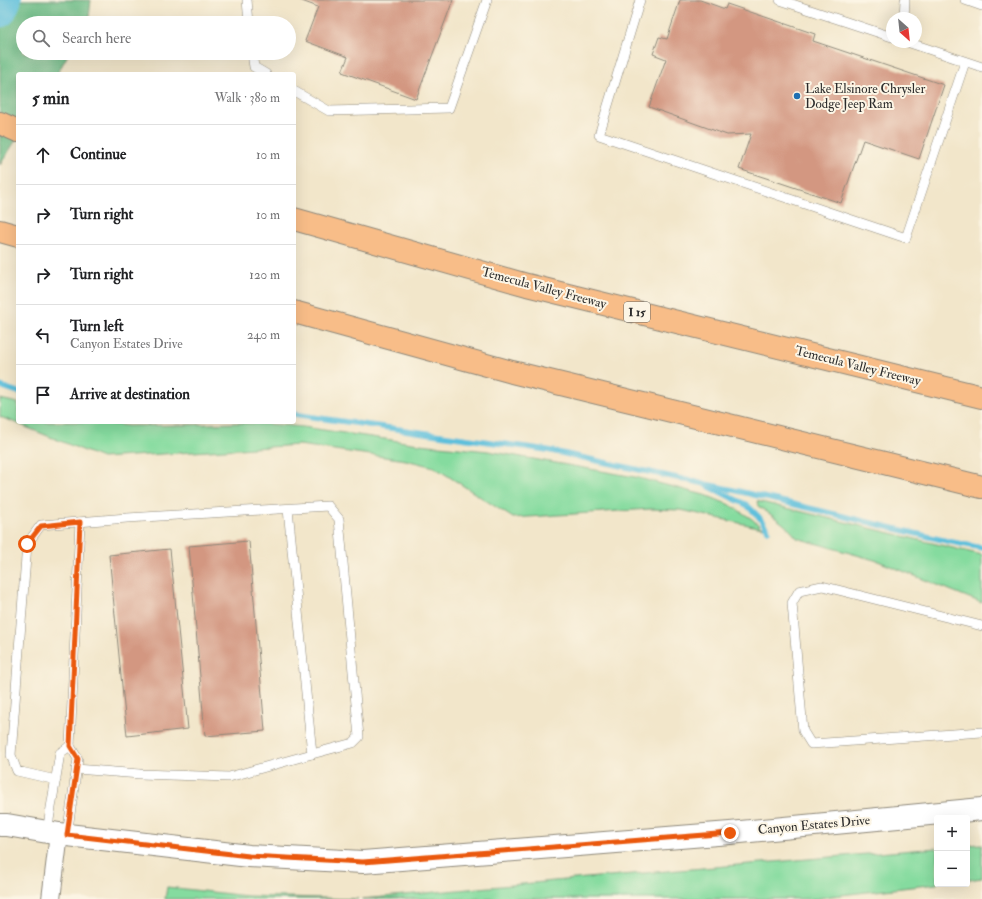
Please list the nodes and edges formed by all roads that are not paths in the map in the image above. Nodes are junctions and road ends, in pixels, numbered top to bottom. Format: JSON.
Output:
{"nodes":[{"id":1,"x":247,"y":0,"type":"edge"},
{"id":2,"x":487,"y":0,"type":"edge"},
{"id":3,"x":640,"y":0,"type":"edge"},
{"id":4,"x":906,"y":0,"type":"edge"},
{"id":5,"x":965,"y":0,"type":"edge"},
{"id":6,"x":785,"y":1,"type":"edge"},
{"id":7,"x":982,"y":6,"type":"edge"},
{"id":8,"x":905,"y":12,"type":"edge"},
{"id":9,"x":248,"y":16,"type":"edge"},
{"id":10,"x":886,"y":35,"type":"edge"},
{"id":11,"x":922,"y":47,"type":"edge"},
{"id":12,"x":253,"y":60,"type":"edge"},
{"id":13,"x":965,"y":62,"type":"junction"},
{"id":14,"x":982,"y":67,"type":"edge"},
{"id":15,"x":263,"y":72,"type":"edge"},
{"id":16,"x":296,"y":92,"type":"edge"},
{"id":17,"x":0,"y":123,"type":"edge"},
{"id":18,"x":16,"y":130,"type":"edge"},
{"id":19,"x":0,"y":135,"type":"edge"},
{"id":20,"x":16,"y":139,"type":"edge"},
{"id":21,"x":296,"y":220,"type":"edge"},
{"id":22,"x":0,"y":231,"type":"edge"},
{"id":23,"x":16,"y":235,"type":"edge"},
{"id":24,"x":296,"y":313,"type":"edge"},
{"id":25,"x":982,"y":397,"type":"edge"},
{"id":26,"x":982,"y":487,"type":"edge"},
{"id":27,"x":288,"y":509,"type":"junction"},
{"id":28,"x":80,"y":522,"type":"junction"},
{"id":29,"x":982,"y":626,"type":"edge"},
{"id":30,"x":982,"y":732,"type":"edge"},
{"id":31,"x":70,"y":746,"type":"junction"},
{"id":32,"x":312,"y":754,"type":"junction"},
{"id":33,"x":76,"y":769,"type":"junction"},
{"id":34,"x":56,"y":780,"type":"junction"},
{"id":35,"x":982,"y":809,"type":"edge"},
{"id":36,"x":0,"y":825,"type":"edge"},
{"id":37,"x":58,"y":834,"type":"junction"},
{"id":38,"x":51,"y":899,"type":"edge"}],
"edges":[{"from":1,"to":9,"type":"lane"},
{"from":2,"to":16,"type":"lane"},
{"from":3,"to":13,"type":"lane"},
{"from":4,"to":8,"type":"lane"},
{"from":5,"to":7,"type":"lane"},
{"from":6,"to":10,"type":"lane"},
{"from":11,"to":13,"type":"lane"},
{"from":12,"to":15,"type":"lane"},
{"from":13,"to":14,"type":"lane"},
{"from":17,"to":18,"type":"highway"},
{"from":19,"to":20,"type":"highway"},
{"from":21,"to":25,"type":"highway","name":"Temecula Valley Freeway","number":"I 15"},
{"from":22,"to":23,"type":"highway"},
{"from":24,"to":26,"type":"highway"},
{"from":27,"to":28,"type":"lane"},
{"from":27,"to":32,"type":"lane"},
{"from":27,"to":32,"type":"lane"},
{"from":28,"to":31,"type":"lane"},
{"from":28,"to":34,"type":"lane"},
{"from":29,"to":30,"type":"lane"},
{"from":31,"to":33,"type":"lane"},
{"from":31,"to":34,"type":"lane"},
{"from":32,"to":33,"type":"lane"},
{"from":33,"to":37,"type":"lane"},
{"from":34,"to":37,"type":"lane"},
{"from":35,"to":37,"type":"street","name":"Canyon Estates Drive"},
{"from":36,"to":37,"type":"street","name":"Canyon Estates Drive"},
{"from":37,"to":38,"type":"street"}]}
